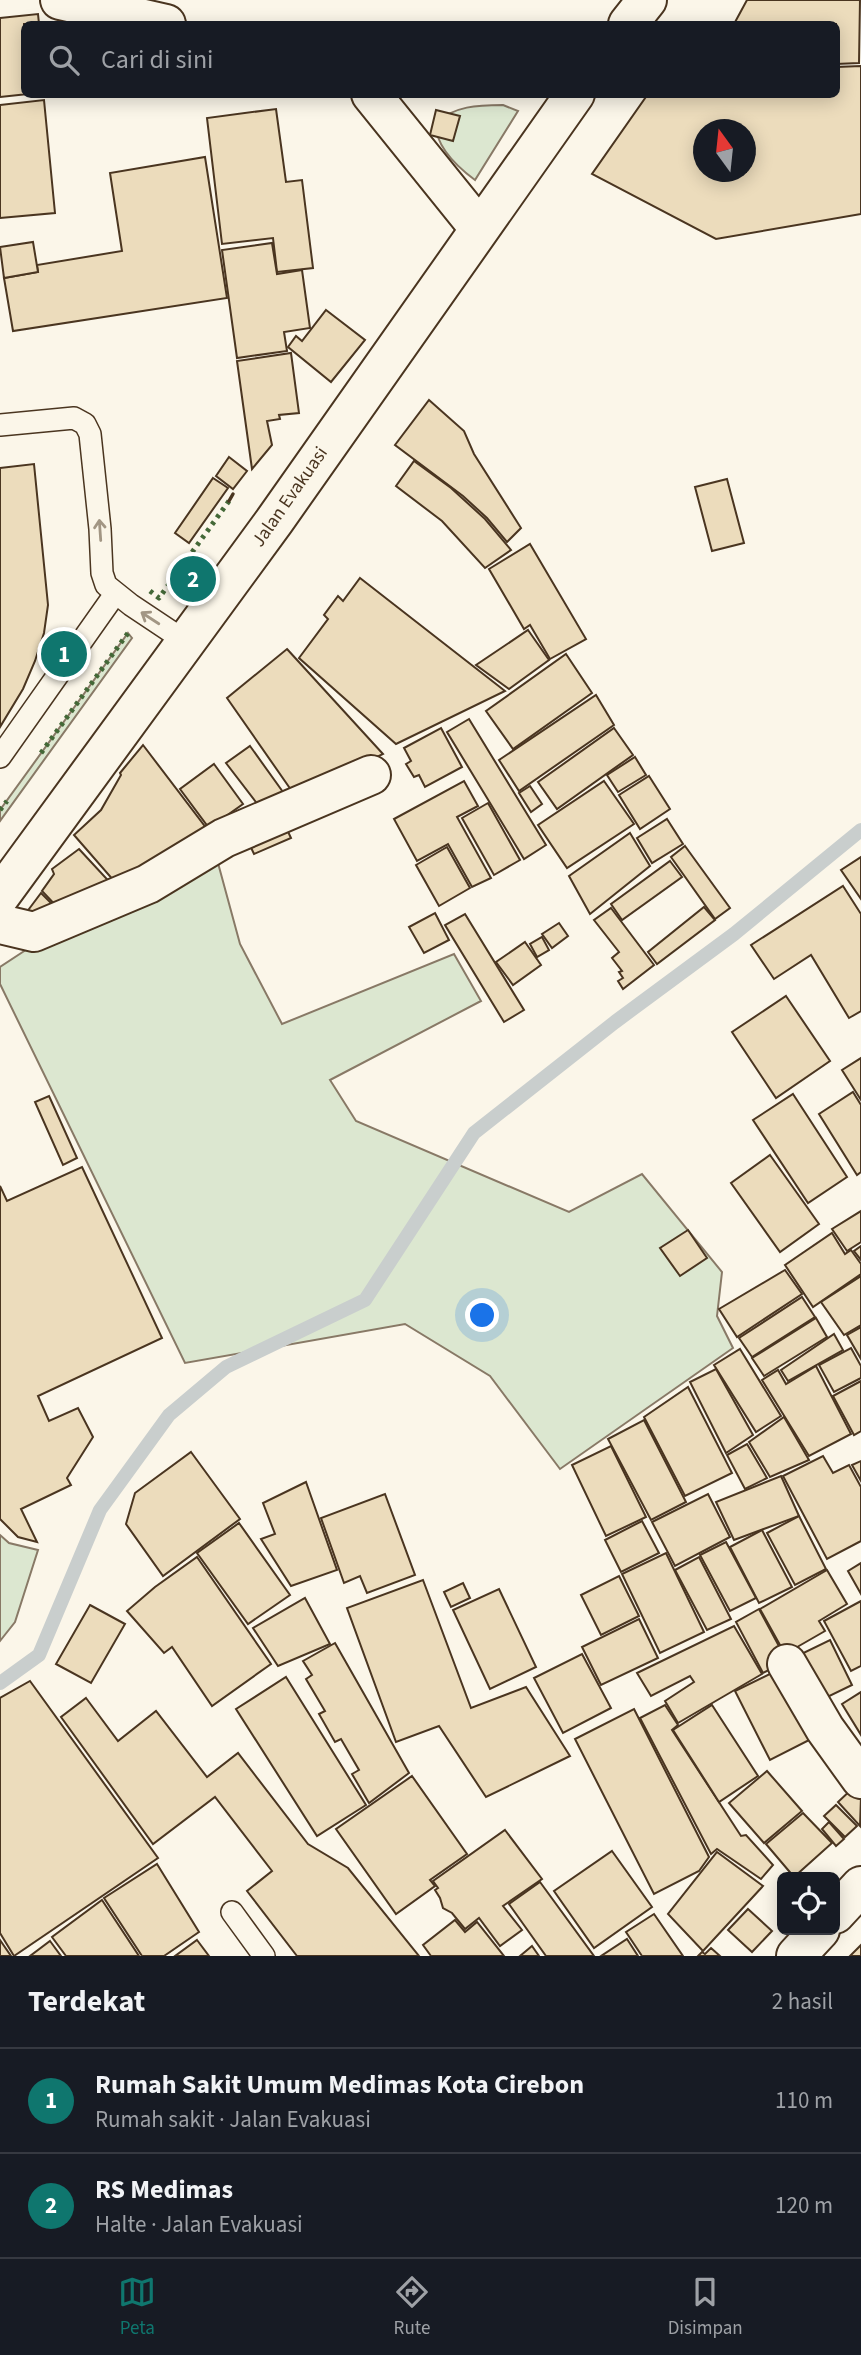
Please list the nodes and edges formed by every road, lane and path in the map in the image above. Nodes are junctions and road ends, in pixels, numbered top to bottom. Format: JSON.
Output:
{"nodes":[{"id":1,"x":60,"y":0,"type":"edge"},
{"id":2,"x":647,"y":0,"type":"edge"},
{"id":3,"x":153,"y":21,"type":"edge"},
{"id":4,"x":630,"y":21,"type":"edge"},
{"id":5,"x":374,"y":98,"type":"edge"},
{"id":6,"x":572,"y":98,"type":"edge"},
{"id":7,"x":479,"y":228,"type":"junction"},
{"id":8,"x":0,"y":425,"type":"edge"},
{"id":9,"x":115,"y":594,"type":"junction"},
{"id":10,"x":185,"y":641,"type":"junction"},
{"id":11,"x":0,"y":757,"type":"edge"},
{"id":12,"x":371,"y":775,"type":"dead end"},
{"id":13,"x":0,"y":896,"type":"edge"},
{"id":14,"x":0,"y":924,"type":"edge"},
{"id":15,"x":788,"y":1664,"type":"dead end"},
{"id":16,"x":861,"y":1779,"type":"edge"},
{"id":17,"x":861,"y":1886,"type":"edge"},
{"id":18,"x":840,"y":1909,"type":"edge"},
{"id":19,"x":232,"y":1912,"type":"dead end"},
{"id":20,"x":815,"y":1935,"type":"edge"},
{"id":21,"x":264,"y":1956,"type":"edge"},
{"id":22,"x":796,"y":1956,"type":"edge"}],
"edges":[{"from":1,"to":3,"type":"street"},
{"from":2,"to":4,"type":"street"},
{"from":5,"to":7,"type":"street"},
{"from":6,"to":7,"type":"street","name":"Jalan Evakuasi"},
{"from":7,"to":10,"type":"street","name":"Jalan Evakuasi"},
{"from":9,"to":8,"type":"lane","one_way":true},
{"from":10,"to":9,"type":"lane","one_way":true},
{"from":9,"to":11,"type":"lane"},
{"from":10,"to":13,"type":"street","name":"Jalan Evakuasi"},
{"from":12,"to":14,"type":"street"},
{"from":15,"to":16,"type":"street"},
{"from":17,"to":18,"type":"street"},
{"from":19,"to":21,"type":"lane"},
{"from":20,"to":22,"type":"street"}]}
